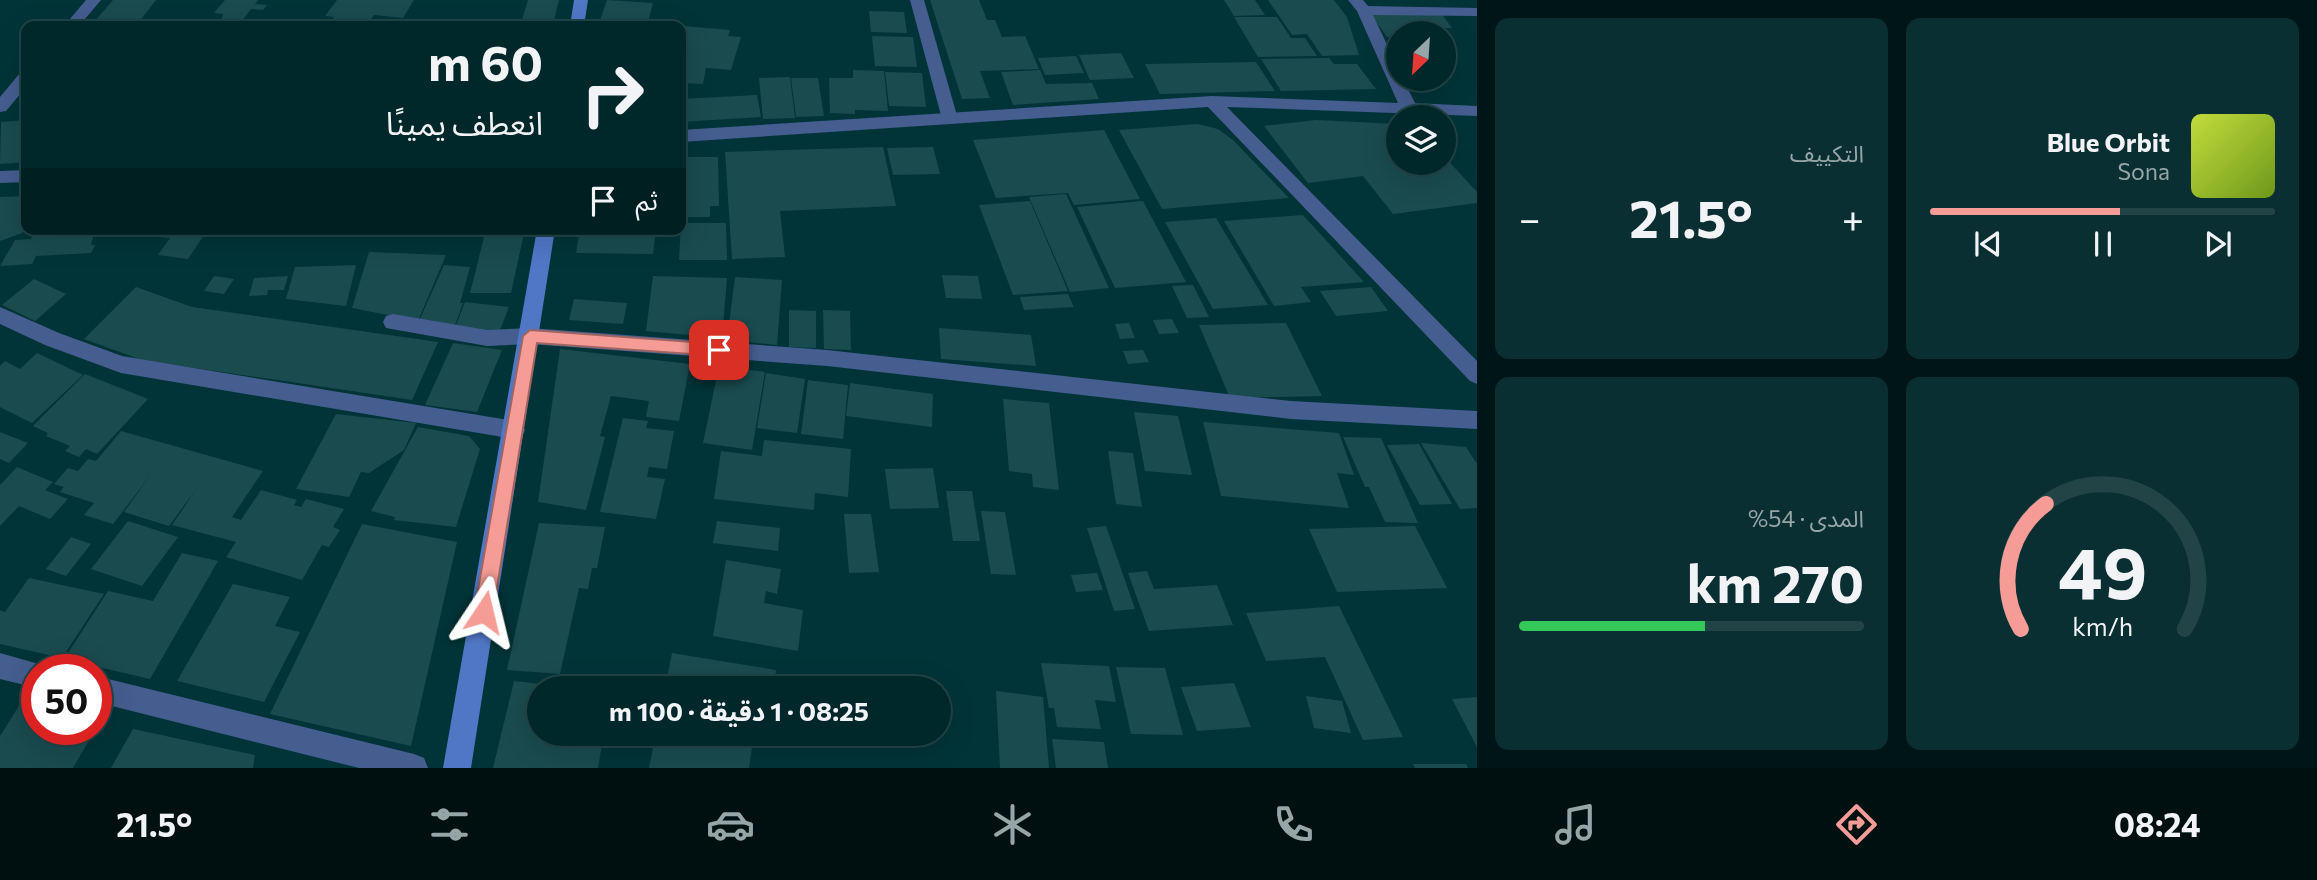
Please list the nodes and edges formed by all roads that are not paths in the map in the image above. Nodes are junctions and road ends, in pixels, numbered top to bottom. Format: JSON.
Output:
{"nodes":[{"id":1,"x":94,"y":0,"type":"edge"},
{"id":2,"x":581,"y":0,"type":"edge"},
{"id":3,"x":917,"y":0,"type":"edge"},
{"id":4,"x":1360,"y":5,"type":"edge"},
{"id":5,"x":1477,"y":12,"type":"edge"},
{"id":6,"x":75,"y":21,"type":"edge"},
{"id":7,"x":578,"y":21,"type":"edge"},
{"id":8,"x":21,"y":83,"type":"edge"},
{"id":9,"x":1212,"y":101,"type":"junction"},
{"id":10,"x":1386,"y":105,"type":"edge"},
{"id":11,"x":1408,"y":105,"type":"edge"},
{"id":12,"x":0,"y":107,"type":"edge"},
{"id":13,"x":1456,"y":109,"type":"edge"},
{"id":14,"x":1477,"y":110,"type":"edge"},
{"id":15,"x":950,"y":119,"type":"junction"},
{"id":16,"x":686,"y":136,"type":"edge"},
{"id":17,"x":21,"y":176,"type":"edge"},
{"id":18,"x":0,"y":177,"type":"edge"},
{"id":19,"x":545,"y":235,"type":"edge"},
{"id":20,"x":0,"y":315,"type":"edge"},
{"id":21,"x":393,"y":321,"type":"dead end"},
{"id":22,"x":530,"y":336,"type":"junction"},
{"id":23,"x":1477,"y":375,"type":"edge"},
{"id":24,"x":1477,"y":420,"type":"edge"},
{"id":25,"x":514,"y":430,"type":"junction"},
{"id":26,"x":0,"y":666,"type":"edge"},
{"id":27,"x":21,"y":671,"type":"edge"},
{"id":28,"x":112,"y":693,"type":"edge"},
{"id":29,"x":414,"y":768,"type":"edge"},
{"id":30,"x":457,"y":768,"type":"edge"}],
"edges":[{"from":1,"to":6,"type":"street"},
{"from":2,"to":7,"type":"main road"},
{"from":3,"to":15,"type":"street"},
{"from":4,"to":5,"type":"street"},
{"from":4,"to":11,"type":"street"},
{"from":8,"to":12,"type":"street"},
{"from":9,"to":10,"type":"street"},
{"from":9,"to":15,"type":"street"},
{"from":9,"to":23,"type":"street"},
{"from":13,"to":14,"type":"street"},
{"from":15,"to":16,"type":"street"},
{"from":17,"to":18,"type":"street"},
{"from":19,"to":22,"type":"main road"},
{"from":20,"to":25,"type":"street"},
{"from":21,"to":22,"type":"street"},
{"from":22,"to":24,"type":"street"},
{"from":22,"to":25,"type":"main road"},
{"from":25,"to":30,"type":"main road"},
{"from":26,"to":27,"type":"street"},
{"from":28,"to":29,"type":"street"}]}
